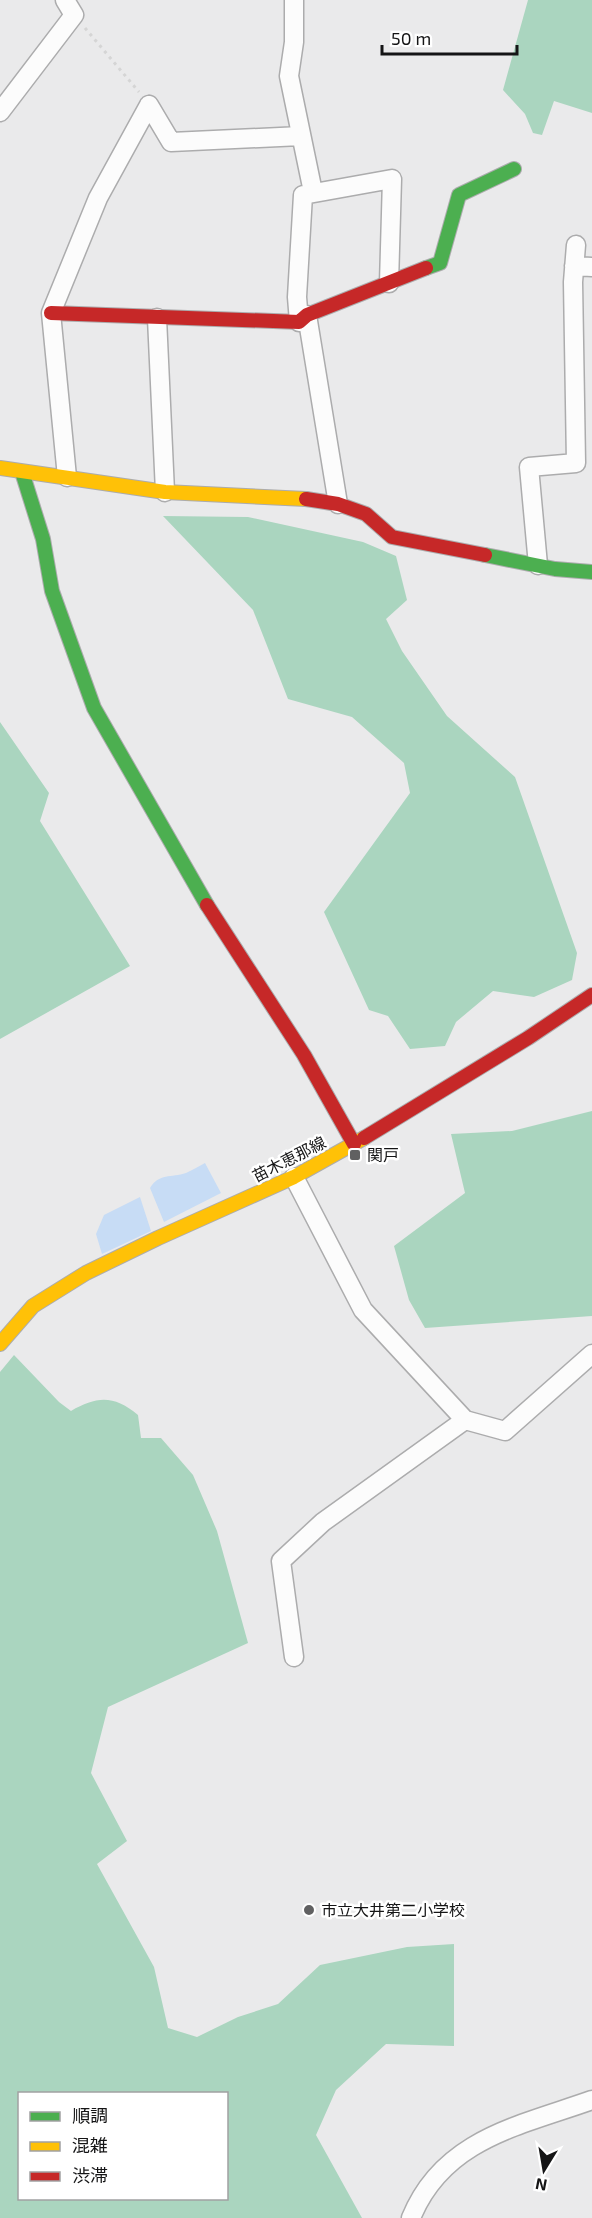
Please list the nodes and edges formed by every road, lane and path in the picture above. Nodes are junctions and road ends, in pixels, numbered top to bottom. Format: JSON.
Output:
{"nodes":[{"id":1,"x":294,"y":0,"type":"edge"},
{"id":2,"x":70,"y":7,"type":"edge"},
{"id":3,"x":149,"y":105,"type":"junction"},
{"id":4,"x":0,"y":112,"type":"edge"},
{"id":5,"x":301,"y":136,"type":"junction"},
{"id":6,"x":514,"y":169,"type":"dead end"},
{"id":7,"x":313,"y":192,"type":"junction"},
{"id":8,"x":576,"y":245,"type":"dead end"},
{"id":9,"x":583,"y":266,"type":"edge"},
{"id":10,"x":389,"y":283,"type":"junction"},
{"id":11,"x":51,"y":313,"type":"junction"},
{"id":12,"x":157,"y":318,"type":"junction"},
{"id":13,"x":303,"y":319,"type":"junction"},
{"id":14,"x":0,"y":468,"type":"edge"},
{"id":15,"x":22,"y":472,"type":"junction"},
{"id":16,"x":67,"y":477,"type":"junction"},
{"id":17,"x":165,"y":492,"type":"junction"},
{"id":18,"x":338,"y":504,"type":"junction"},
{"id":19,"x":538,"y":565,"type":"junction"},
{"id":20,"x":592,"y":572,"type":"edge"},
{"id":21,"x":592,"y":994,"type":"edge"},
{"id":22,"x":354,"y":1144,"type":"junction"},
{"id":23,"x":294,"y":1177,"type":"junction"},
{"id":24,"x":0,"y":1344,"type":"edge"},
{"id":25,"x":592,"y":1354,"type":"edge"},
{"id":26,"x":465,"y":1420,"type":"junction"},
{"id":27,"x":294,"y":1657,"type":"dead end"},
{"id":28,"x":592,"y":2100,"type":"edge"},
{"id":29,"x":411,"y":2218,"type":"edge"}],
"edges":[{"from":1,"to":5,"type":"street"},
{"from":2,"to":3,"type":"path"},
{"from":2,"to":4,"type":"street"},
{"from":3,"to":5,"type":"street"},
{"from":3,"to":11,"type":"street"},
{"from":5,"to":7,"type":"street"},
{"from":6,"to":10,"type":"street"},
{"from":7,"to":10,"type":"street"},
{"from":7,"to":13,"type":"street"},
{"from":8,"to":9,"type":"street"},
{"from":9,"to":19,"type":"street"},
{"from":10,"to":13,"type":"street"},
{"from":11,"to":12,"type":"street"},
{"from":11,"to":16,"type":"street"},
{"from":12,"to":13,"type":"street"},
{"from":12,"to":17,"type":"street"},
{"from":13,"to":18,"type":"street"},
{"from":14,"to":15,"type":"street"},
{"from":15,"to":16,"type":"street"},
{"from":15,"to":22,"type":"street"},
{"from":16,"to":17,"type":"street"},
{"from":17,"to":18,"type":"street"},
{"from":18,"to":19,"type":"street"},
{"from":19,"to":20,"type":"street"},
{"from":21,"to":22,"type":"street","name":"苗木恵那線"},
{"from":22,"to":23,"type":"street","name":"苗木恵那線"},
{"from":23,"to":24,"type":"street","name":"苗木恵那線"},
{"from":23,"to":26,"type":"street"},
{"from":25,"to":26,"type":"street"},
{"from":26,"to":27,"type":"street"},
{"from":28,"to":29,"type":"street"}]}
